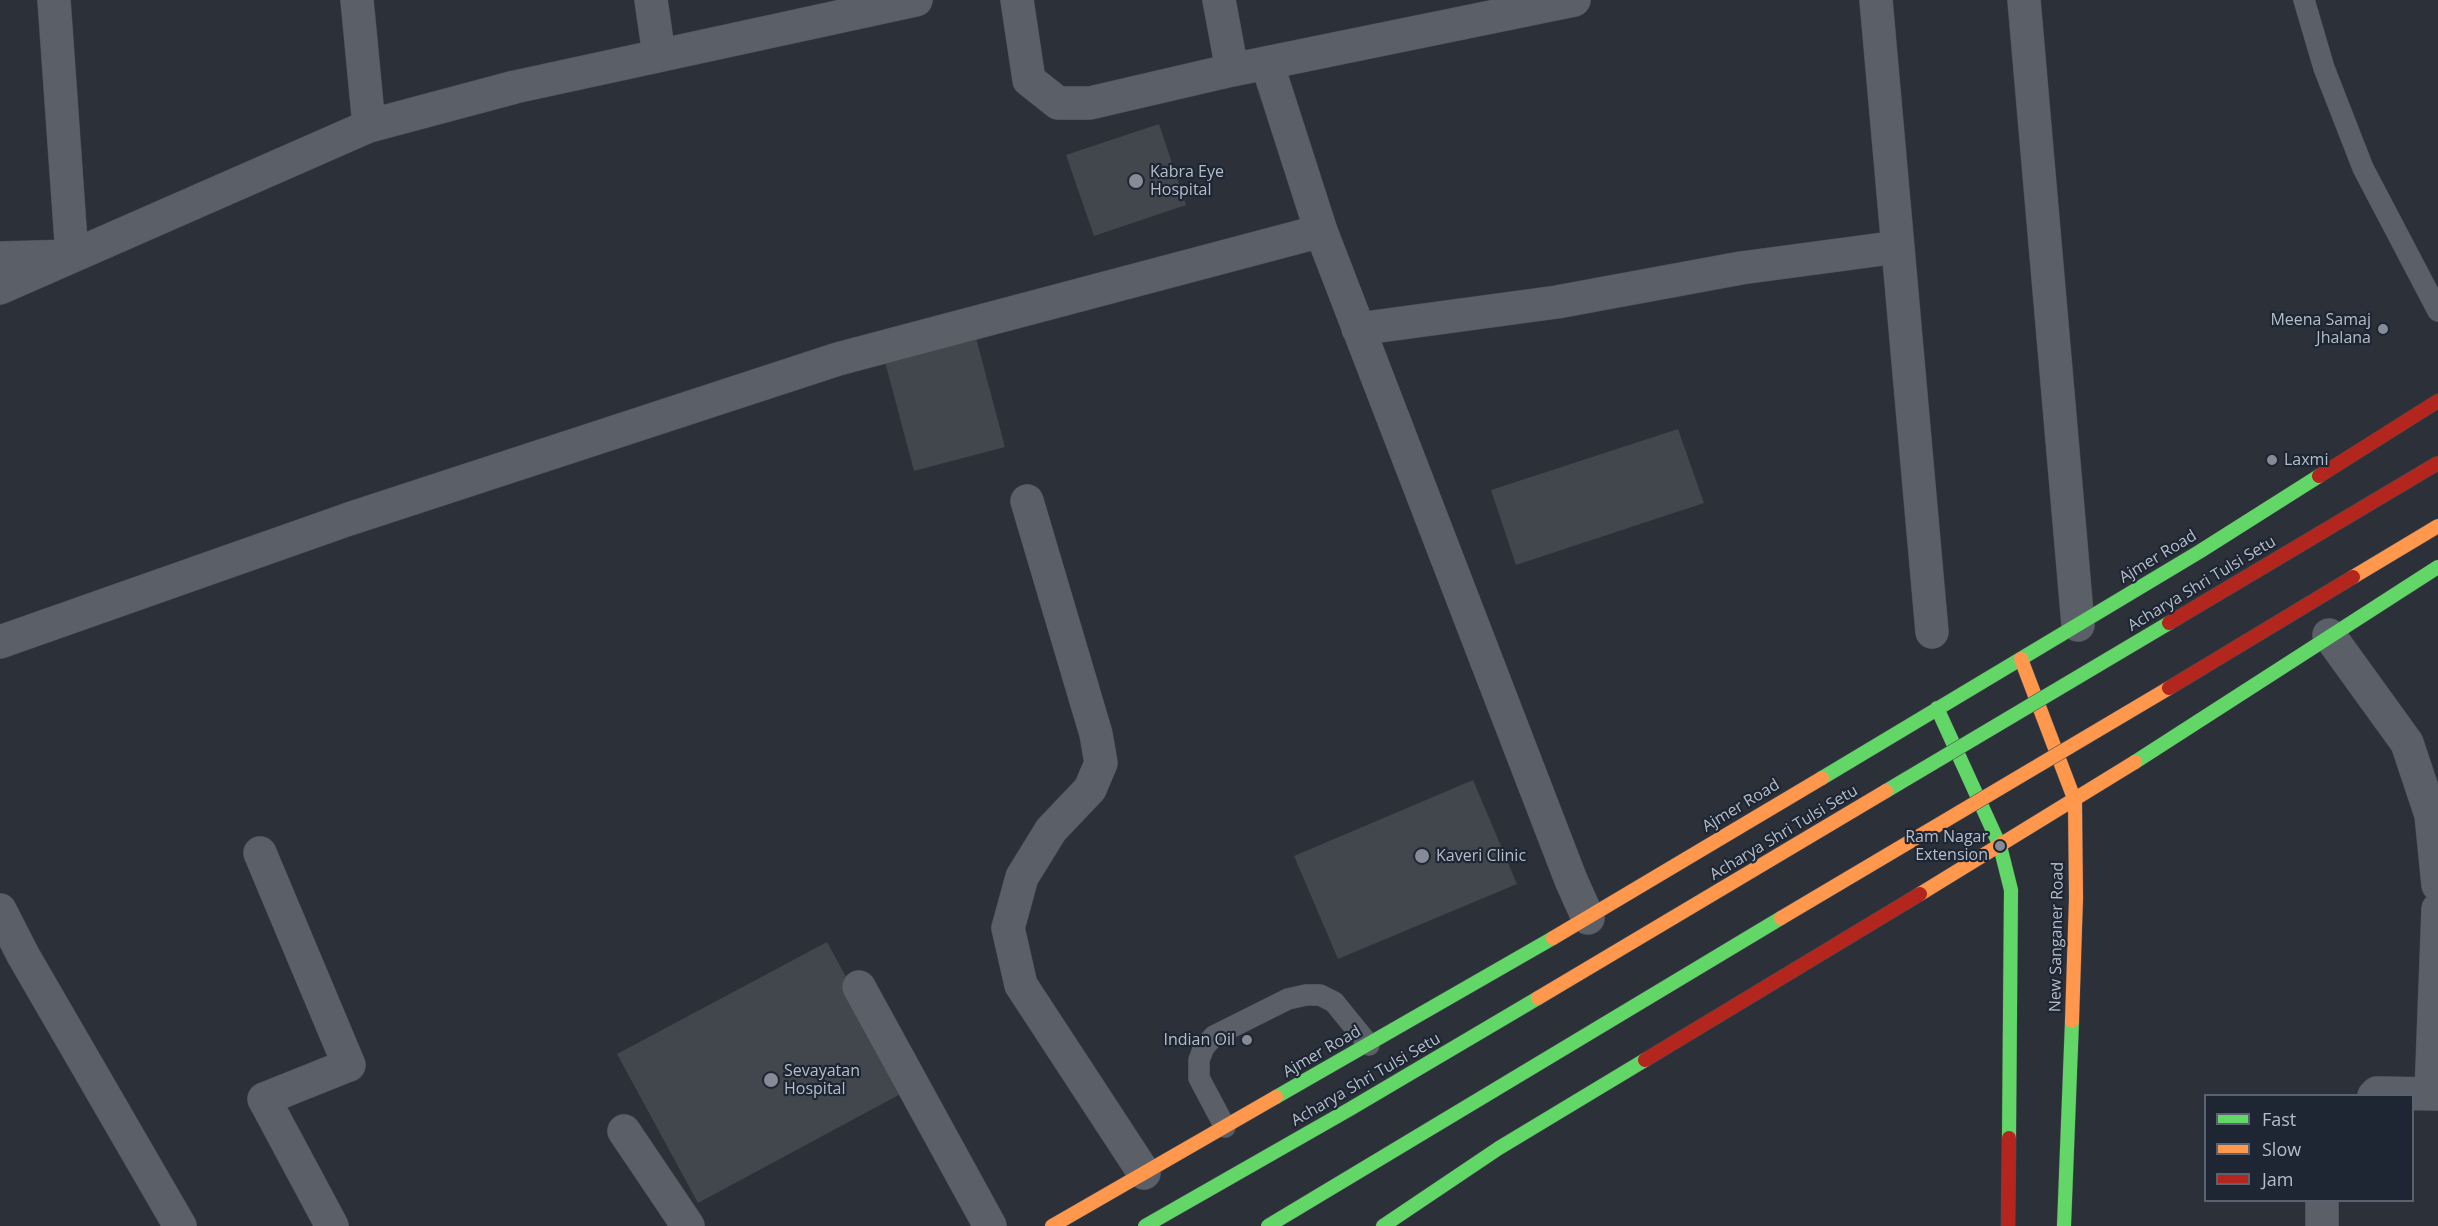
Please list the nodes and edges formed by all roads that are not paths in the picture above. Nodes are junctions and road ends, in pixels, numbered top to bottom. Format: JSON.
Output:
{"nodes":[{"id":1,"x":54,"y":0,"type":"edge"},
{"id":2,"x":357,"y":0,"type":"edge"},
{"id":3,"x":651,"y":0,"type":"edge"},
{"id":4,"x":916,"y":0,"type":"edge"},
{"id":5,"x":1017,"y":0,"type":"edge"},
{"id":6,"x":1219,"y":0,"type":"edge"},
{"id":7,"x":1876,"y":0,"type":"edge"},
{"id":8,"x":2024,"y":0,"type":"edge"},
{"id":9,"x":2304,"y":0,"type":"edge"},
{"id":10,"x":1559,"y":2,"type":"edge"},
{"id":11,"x":660,"y":56,"type":"junction"},
{"id":12,"x":1267,"y":63,"type":"junction"},
{"id":13,"x":1232,"y":70,"type":"junction"},
{"id":14,"x":369,"y":126,"type":"junction"},
{"id":15,"x":1321,"y":231,"type":"junction"},
{"id":16,"x":1898,"y":247,"type":"junction"},
{"id":17,"x":72,"y":256,"type":"junction"},
{"id":18,"x":0,"y":258,"type":"edge"},
{"id":19,"x":0,"y":288,"type":"edge"},
{"id":20,"x":2438,"y":311,"type":"edge"},
{"id":21,"x":1358,"y":329,"type":"junction"},
{"id":22,"x":2438,"y":401,"type":"edge"},
{"id":23,"x":2438,"y":463,"type":"edge"},
{"id":24,"x":1027,"y":501,"type":"dead end"},
{"id":25,"x":2438,"y":526,"type":"edge"},
{"id":26,"x":2438,"y":567,"type":"edge"},
{"id":27,"x":2078,"y":625,"type":"junction"},
{"id":28,"x":1932,"y":632,"type":"dead end"},
{"id":29,"x":2329,"y":635,"type":"junction"},
{"id":30,"x":0,"y":642,"type":"edge"},
{"id":31,"x":2021,"y":659,"type":"junction"},
{"id":32,"x":1937,"y":708,"type":"junction"},
{"id":33,"x":2075,"y":801,"type":"junction"},
{"id":34,"x":2000,"y":846,"type":"junction"},
{"id":35,"x":260,"y":854,"type":"dead end"},
{"id":36,"x":2438,"y":885,"type":"edge"},
{"id":37,"x":2438,"y":909,"type":"edge"},
{"id":38,"x":0,"y":910,"type":"edge"},
{"id":39,"x":1588,"y":918,"type":"junction"},
{"id":40,"x":11,"y":959,"type":"edge"},
{"id":41,"x":859,"y":987,"type":"dead end"},
{"id":42,"x":1370,"y":1045,"type":"junction"},
{"id":43,"x":2376,"y":1094,"type":"edge"},
{"id":44,"x":2434,"y":1094,"type":"edge"},
{"id":45,"x":1225,"y":1127,"type":"junction"},
{"id":46,"x":624,"y":1131,"type":"dead end"},
{"id":47,"x":1144,"y":1173,"type":"junction"},
{"id":48,"x":2322,"y":1202,"type":"edge"},
{"id":49,"x":180,"y":1226,"type":"edge"},
{"id":50,"x":332,"y":1226,"type":"edge"},
{"id":51,"x":688,"y":1226,"type":"edge"},
{"id":52,"x":990,"y":1226,"type":"edge"},
{"id":53,"x":1052,"y":1226,"type":"edge"},
{"id":54,"x":1145,"y":1226,"type":"edge"},
{"id":55,"x":1268,"y":1226,"type":"edge"},
{"id":56,"x":1383,"y":1226,"type":"edge"},
{"id":57,"x":2008,"y":1226,"type":"edge"},
{"id":58,"x":2064,"y":1226,"type":"edge"},
{"id":59,"x":2322,"y":1226,"type":"edge"}],
"edges":[{"from":1,"to":17,"type":"street"},
{"from":2,"to":14,"type":"street"},
{"from":3,"to":11,"type":"street"},
{"from":4,"to":11,"type":"street"},
{"from":5,"to":13,"type":"street"},
{"from":6,"to":13,"type":"street"},
{"from":7,"to":16,"type":"street"},
{"from":8,"to":27,"type":"street"},
{"from":9,"to":20,"type":"lane"},
{"from":10,"to":12,"type":"street"},
{"from":11,"to":14,"type":"street"},
{"from":12,"to":13,"type":"street"},
{"from":12,"to":15,"type":"street"},
{"from":14,"to":17,"type":"street"},
{"from":15,"to":21,"type":"street"},
{"from":15,"to":30,"type":"street"},
{"from":16,"to":21,"type":"street"},
{"from":16,"to":28,"type":"street"},
{"from":17,"to":18,"type":"street"},
{"from":17,"to":19,"type":"street"},
{"from":21,"to":39,"type":"street"},
{"from":22,"to":27,"type":"main road","name":"Ajmer Road"},
{"from":23,"to":54,"type":"main road","name":"Acharya Shri Tulsi Setu","bridge":true},
{"from":24,"to":47,"type":"street"},
{"from":25,"to":55,"type":"main road","bridge":true},
{"from":26,"to":29,"type":"main road"},
{"from":27,"to":31,"type":"main road","name":"Ajmer Road"},
{"from":29,"to":33,"type":"main road"},
{"from":29,"to":36,"type":"street"},
{"from":31,"to":32,"type":"main road","name":"Ajmer Road"},
{"from":31,"to":33,"type":"main road","name":"New Sanganer Road"},
{"from":32,"to":34,"type":"main road"},
{"from":32,"to":39,"type":"main road","name":"Ajmer Road"},
{"from":33,"to":34,"type":"main road"},
{"from":33,"to":58,"type":"main road","name":"New Sanganer Road"},
{"from":34,"to":56,"type":"main road"},
{"from":34,"to":57,"type":"main road"},
{"from":35,"to":50,"type":"street"},
{"from":37,"to":44,"type":"street"},
{"from":38,"to":40,"type":"street"},
{"from":39,"to":42,"type":"main road","name":"Ajmer Road"},
{"from":40,"to":49,"type":"street"},
{"from":41,"to":52,"type":"street"},
{"from":42,"to":45,"type":"main road","name":"Ajmer Road"},
{"from":42,"to":45,"type":"lane"},
{"from":43,"to":44,"type":"street"},
{"from":45,"to":47,"type":"main road","name":"Ajmer Road"},
{"from":46,"to":51,"type":"street"},
{"from":47,"to":53,"type":"main road","name":"Ajmer Road"},
{"from":48,"to":59,"type":"street"}]}
